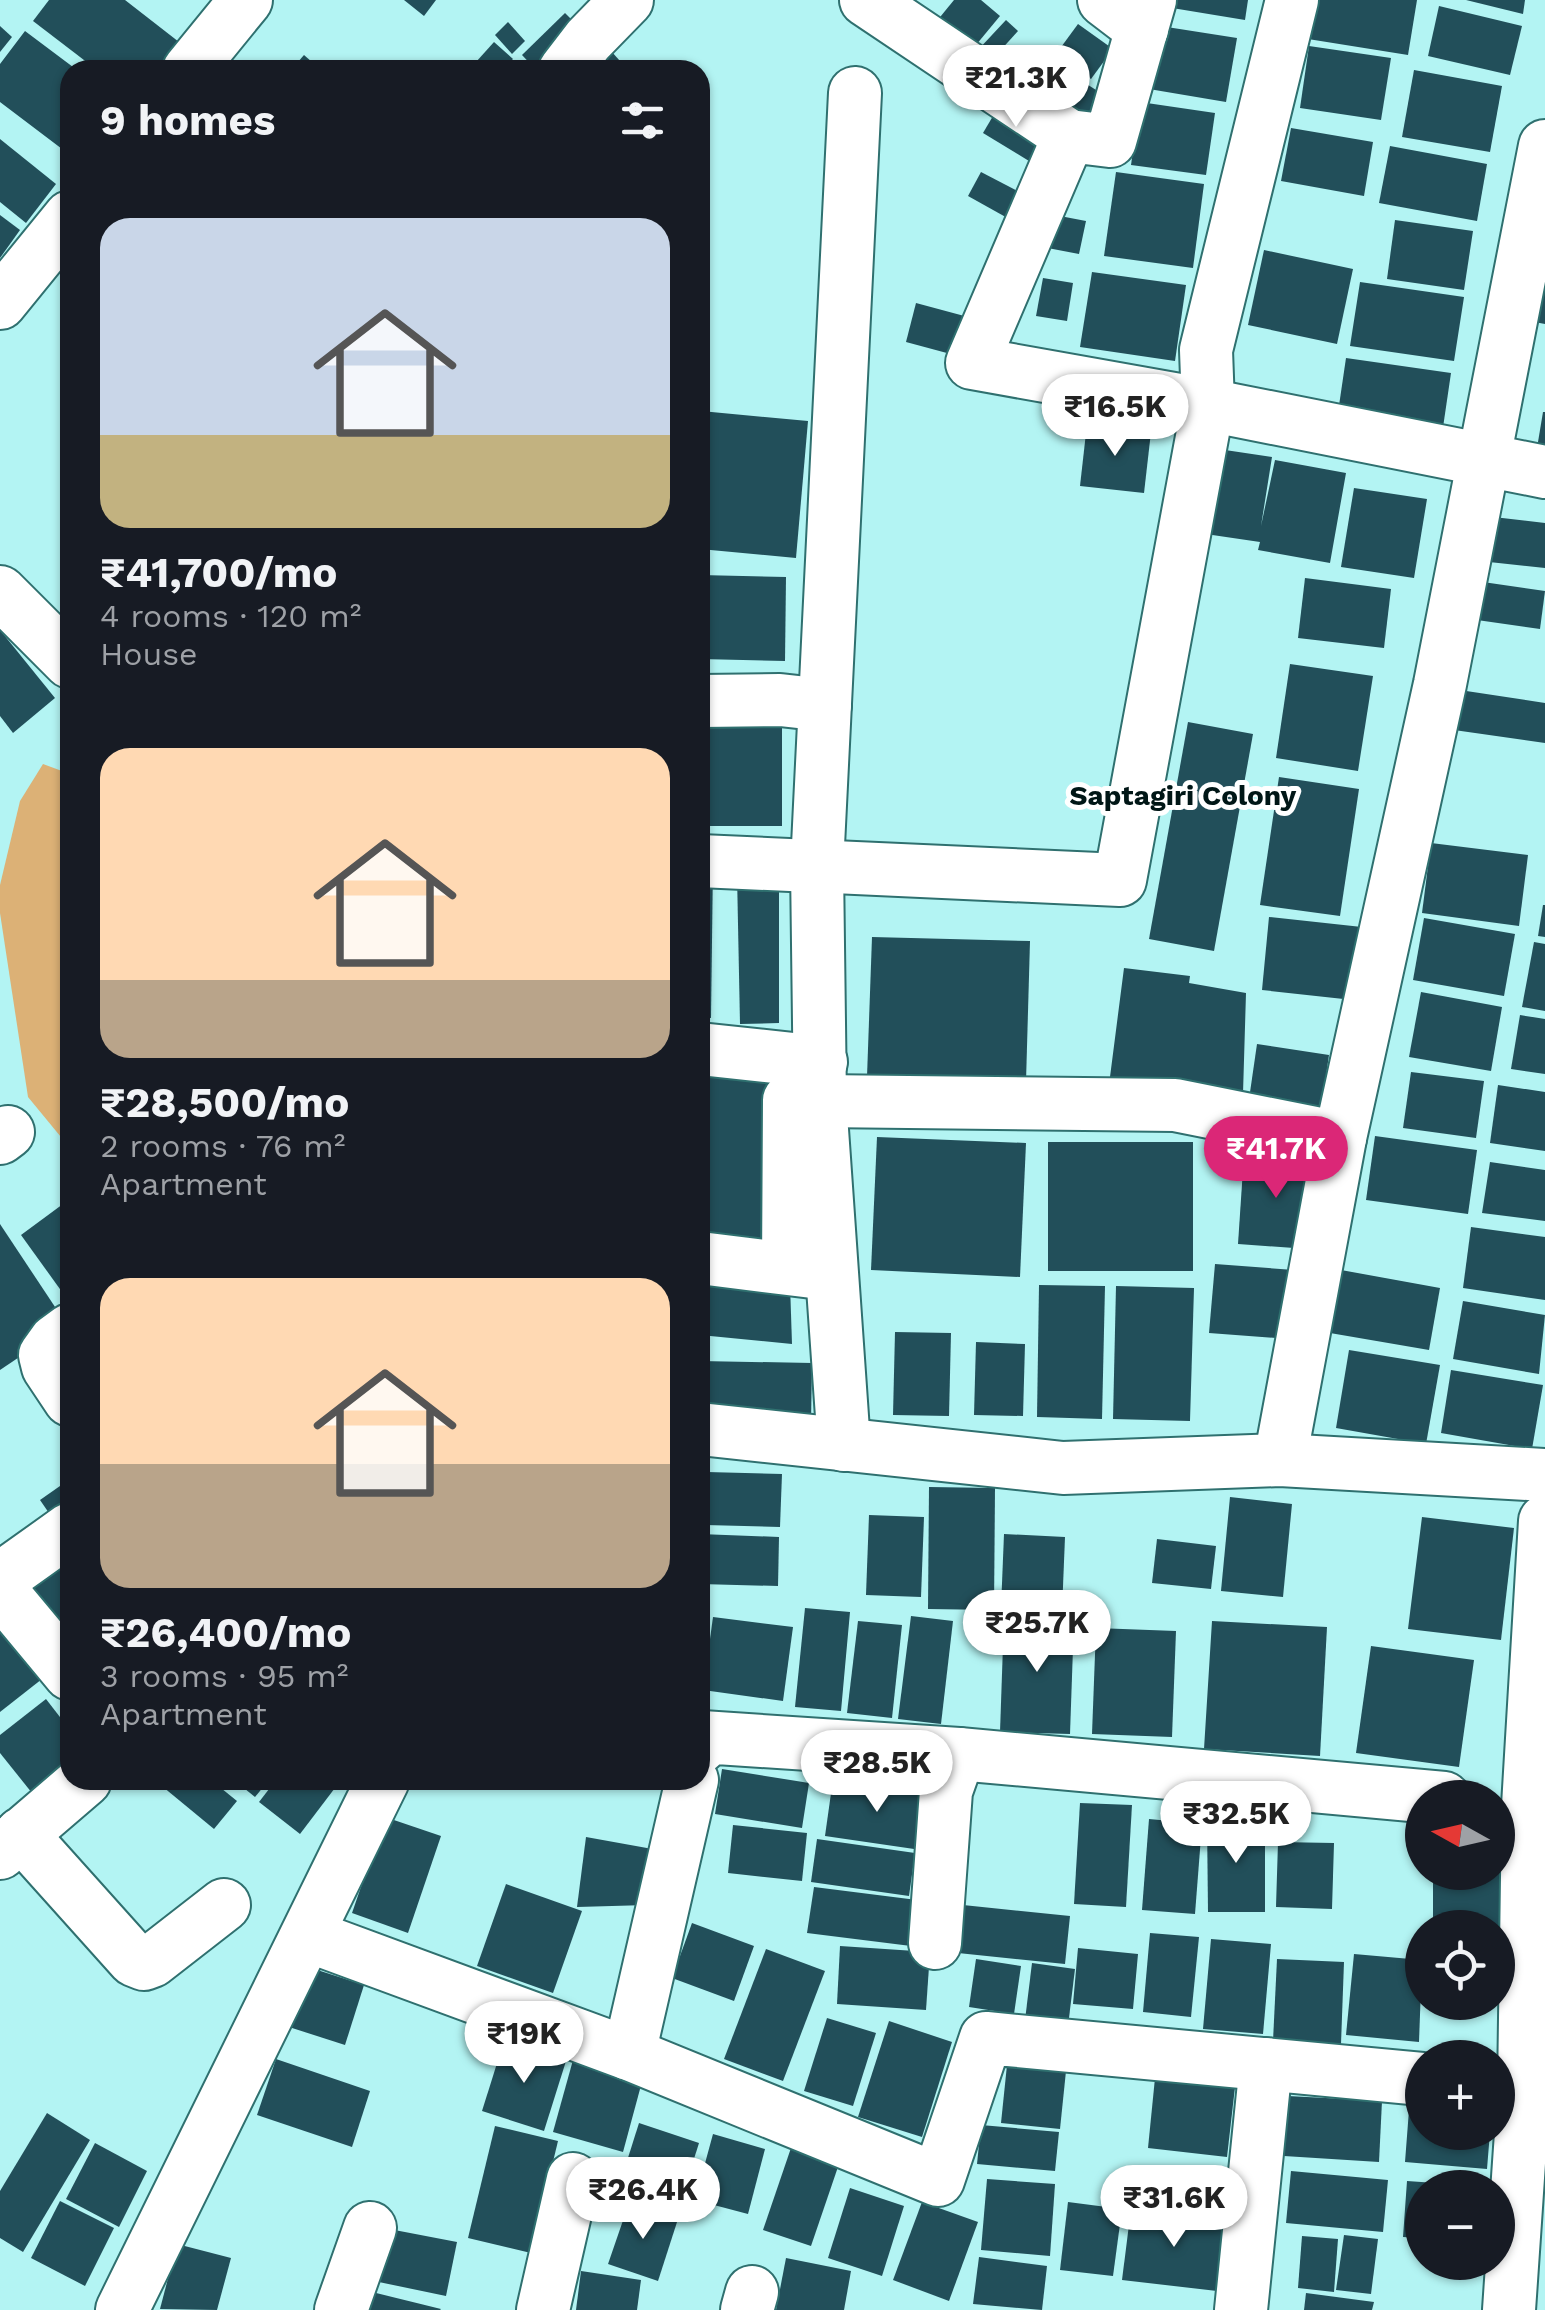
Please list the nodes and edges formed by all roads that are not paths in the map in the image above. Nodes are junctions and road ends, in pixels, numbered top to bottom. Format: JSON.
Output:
{"nodes":[{"id":1,"x":246,"y":0,"type":"edge"},
{"id":2,"x":627,"y":0,"type":"edge"},
{"id":3,"x":866,"y":0,"type":"edge"},
{"id":4,"x":1292,"y":0,"type":"edge"},
{"id":5,"x":1132,"y":10,"type":"edge"},
{"id":6,"x":197,"y":60,"type":"edge"},
{"id":7,"x":573,"y":60,"type":"edge"},
{"id":8,"x":855,"y":92,"type":"dead end"},
{"id":9,"x":1069,"y":136,"type":"junction"},
{"id":10,"x":1545,"y":146,"type":"edge"},
{"id":11,"x":60,"y":242,"type":"edge"},
{"id":12,"x":0,"y":304,"type":"edge"},
{"id":13,"x":1208,"y":405,"type":"junction"},
{"id":14,"x":1484,"y":458,"type":"junction"},
{"id":15,"x":1545,"y":472,"type":"edge"},
{"id":16,"x":4,"y":604,"type":"edge"},
{"id":17,"x":60,"y":653,"type":"edge"},
{"id":18,"x":710,"y":701,"type":"edge"},
{"id":19,"x":808,"y":703,"type":"junction"},
{"id":20,"x":710,"y":835,"type":"edge"},
{"id":21,"x":805,"y":849,"type":"junction"},
{"id":22,"x":710,"y":860,"type":"edge"},
{"id":23,"x":710,"y":1038,"type":"edge"},
{"id":24,"x":710,"y":1051,"type":"edge"},
{"id":25,"x":808,"y":1059,"type":"junction"},
{"id":26,"x":1340,"y":1138,"type":"junction"},
{"id":27,"x":710,"y":1259,"type":"edge"},
{"id":28,"x":810,"y":1271,"type":"junction"},
{"id":29,"x":60,"y":1337,"type":"edge"},
{"id":30,"x":60,"y":1385,"type":"edge"},
{"id":31,"x":710,"y":1430,"type":"edge"},
{"id":32,"x":844,"y":1445,"type":"junction"},
{"id":33,"x":1280,"y":1460,"type":"junction"},
{"id":34,"x":1545,"y":1476,"type":"edge"},
{"id":35,"x":1545,"y":1520,"type":"edge"},
{"id":36,"x":60,"y":1535,"type":"edge"},
{"id":37,"x":0,"y":1579,"type":"edge"},
{"id":38,"x":0,"y":1590,"type":"edge"},
{"id":39,"x":60,"y":1662,"type":"edge"},
{"id":40,"x":710,"y":1738,"type":"edge"},
{"id":41,"x":960,"y":1754,"type":"junction"},
{"id":42,"x":74,"y":1790,"type":"edge"},
{"id":43,"x":378,"y":1790,"type":"edge"},
{"id":44,"x":690,"y":1790,"type":"edge"},
{"id":45,"x":1405,"y":1794,"type":"edge"},
{"id":46,"x":1524,"y":1805,"type":"edge"},
{"id":47,"x":11,"y":1844,"type":"edge"},
{"id":48,"x":224,"y":1904,"type":"dead end"},
{"id":49,"x":309,"y":1936,"type":"junction"},
{"id":50,"x":935,"y":1943,"type":"dead end"},
{"id":51,"x":629,"y":2054,"type":"junction"},
{"id":52,"x":1266,"y":2064,"type":"junction"},
{"id":53,"x":1405,"y":2077,"type":"edge"},
{"id":54,"x":1522,"y":2089,"type":"edge"},
{"id":55,"x":573,"y":2179,"type":"dead end"},
{"id":56,"x":370,"y":2228,"type":"dead end"},
{"id":57,"x":122,"y":2310,"type":"edge"},
{"id":58,"x":341,"y":2310,"type":"edge"},
{"id":59,"x":543,"y":2310,"type":"edge"},
{"id":60,"x":1241,"y":2310,"type":"edge"},
{"id":61,"x":1509,"y":2310,"type":"edge"}],
"edges":[{"from":1,"to":6,"type":"street"},
{"from":2,"to":7,"type":"street"},
{"from":3,"to":9,"type":"street"},
{"from":4,"to":13,"type":"street"},
{"from":5,"to":9,"type":"street"},
{"from":8,"to":19,"type":"street"},
{"from":9,"to":13,"type":"street"},
{"from":10,"to":14,"type":"street"},
{"from":11,"to":12,"type":"street"},
{"from":13,"to":14,"type":"street"},
{"from":13,"to":21,"type":"street"},
{"from":14,"to":15,"type":"street"},
{"from":14,"to":26,"type":"street"},
{"from":16,"to":17,"type":"street"},
{"from":18,"to":19,"type":"street"},
{"from":19,"to":21,"type":"street"},
{"from":20,"to":21,"type":"street"},
{"from":21,"to":22,"type":"street"},
{"from":21,"to":25,"type":"street"},
{"from":23,"to":25,"type":"street"},
{"from":24,"to":25,"type":"street"},
{"from":25,"to":26,"type":"street"},
{"from":25,"to":28,"type":"street"},
{"from":26,"to":33,"type":"street"},
{"from":27,"to":28,"type":"street"},
{"from":28,"to":32,"type":"street"},
{"from":29,"to":30,"type":"street"},
{"from":31,"to":32,"type":"street"},
{"from":32,"to":33,"type":"street"},
{"from":33,"to":34,"type":"street"},
{"from":35,"to":46,"type":"street"},
{"from":36,"to":37,"type":"street"},
{"from":38,"to":39,"type":"street"},
{"from":40,"to":41,"type":"street"},
{"from":41,"to":45,"type":"street"},
{"from":41,"to":50,"type":"street"},
{"from":42,"to":47,"type":"street"},
{"from":43,"to":49,"type":"street"},
{"from":44,"to":51,"type":"street"},
{"from":46,"to":54,"type":"street"},
{"from":47,"to":48,"type":"street"},
{"from":49,"to":51,"type":"street"},
{"from":49,"to":57,"type":"street"},
{"from":51,"to":52,"type":"street"},
{"from":52,"to":53,"type":"street"},
{"from":52,"to":60,"type":"street"},
{"from":54,"to":61,"type":"street"},
{"from":55,"to":59,"type":"street"},
{"from":56,"to":58,"type":"street"}]}
